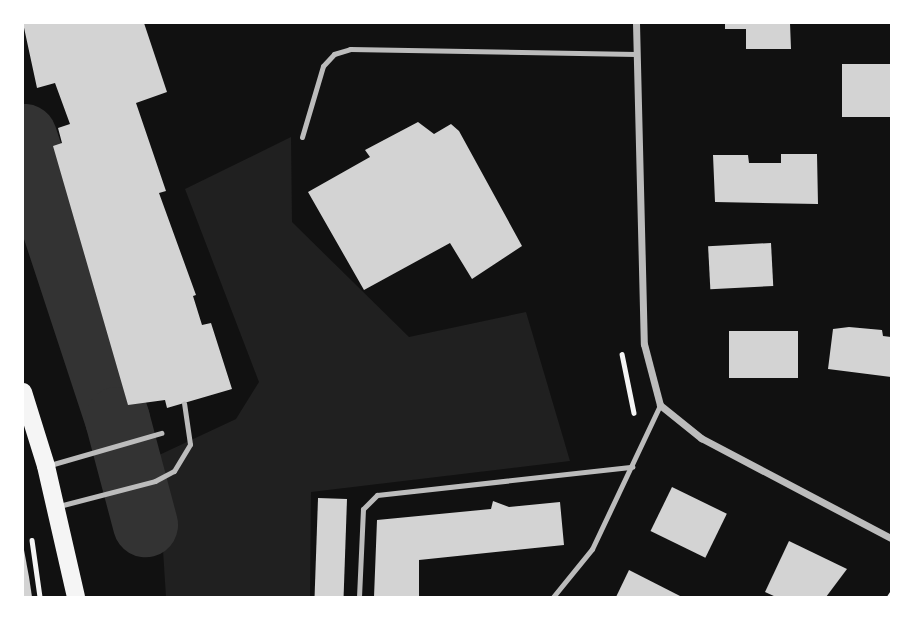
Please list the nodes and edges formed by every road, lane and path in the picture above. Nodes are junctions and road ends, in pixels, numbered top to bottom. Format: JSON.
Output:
{"nodes":[{"id":1,"x":636,"y":23,"type":"edge"},
{"id":2,"x":636,"y":54,"type":"junction"},
{"id":3,"x":302,"y":137,"type":"dead end"},
{"id":4,"x":622,"y":345,"type":"dead end"},
{"id":5,"x":23,"y":392,"type":"edge"},
{"id":6,"x":184,"y":403,"type":"dead end"},
{"id":7,"x":660,"y":405,"type":"junction"},
{"id":8,"x":647,"y":431,"type":"junction"},
{"id":9,"x":162,"y":433,"type":"dead end"},
{"id":10,"x":46,"y":466,"type":"junction"},
{"id":11,"x":632,"y":467,"type":"junction"},
{"id":12,"x":56,"y":507,"type":"junction"},
{"id":13,"x":32,"y":536,"type":"dead end"},
{"id":14,"x":891,"y":538,"type":"edge"},
{"id":15,"x":40,"y":597,"type":"edge"},
{"id":16,"x":76,"y":597,"type":"edge"},
{"id":17,"x":359,"y":597,"type":"edge"},
{"id":18,"x":553,"y":597,"type":"edge"}],
"edges":[{"from":1,"to":2,"type":"street"},
{"from":2,"to":3,"type":"lane"},
{"from":2,"to":7,"type":"street"},
{"from":4,"to":8,"type":"path"},
{"from":5,"to":10,"type":"main road"},
{"from":6,"to":12,"type":"lane"},
{"from":7,"to":8,"type":"lane"},
{"from":7,"to":14,"type":"street"},
{"from":8,"to":11,"type":"lane"},
{"from":9,"to":10,"type":"lane"},
{"from":10,"to":12,"type":"main road"},
{"from":11,"to":17,"type":"lane"},
{"from":11,"to":18,"type":"lane"},
{"from":12,"to":16,"type":"main road"},
{"from":13,"to":15,"type":"path"}]}
